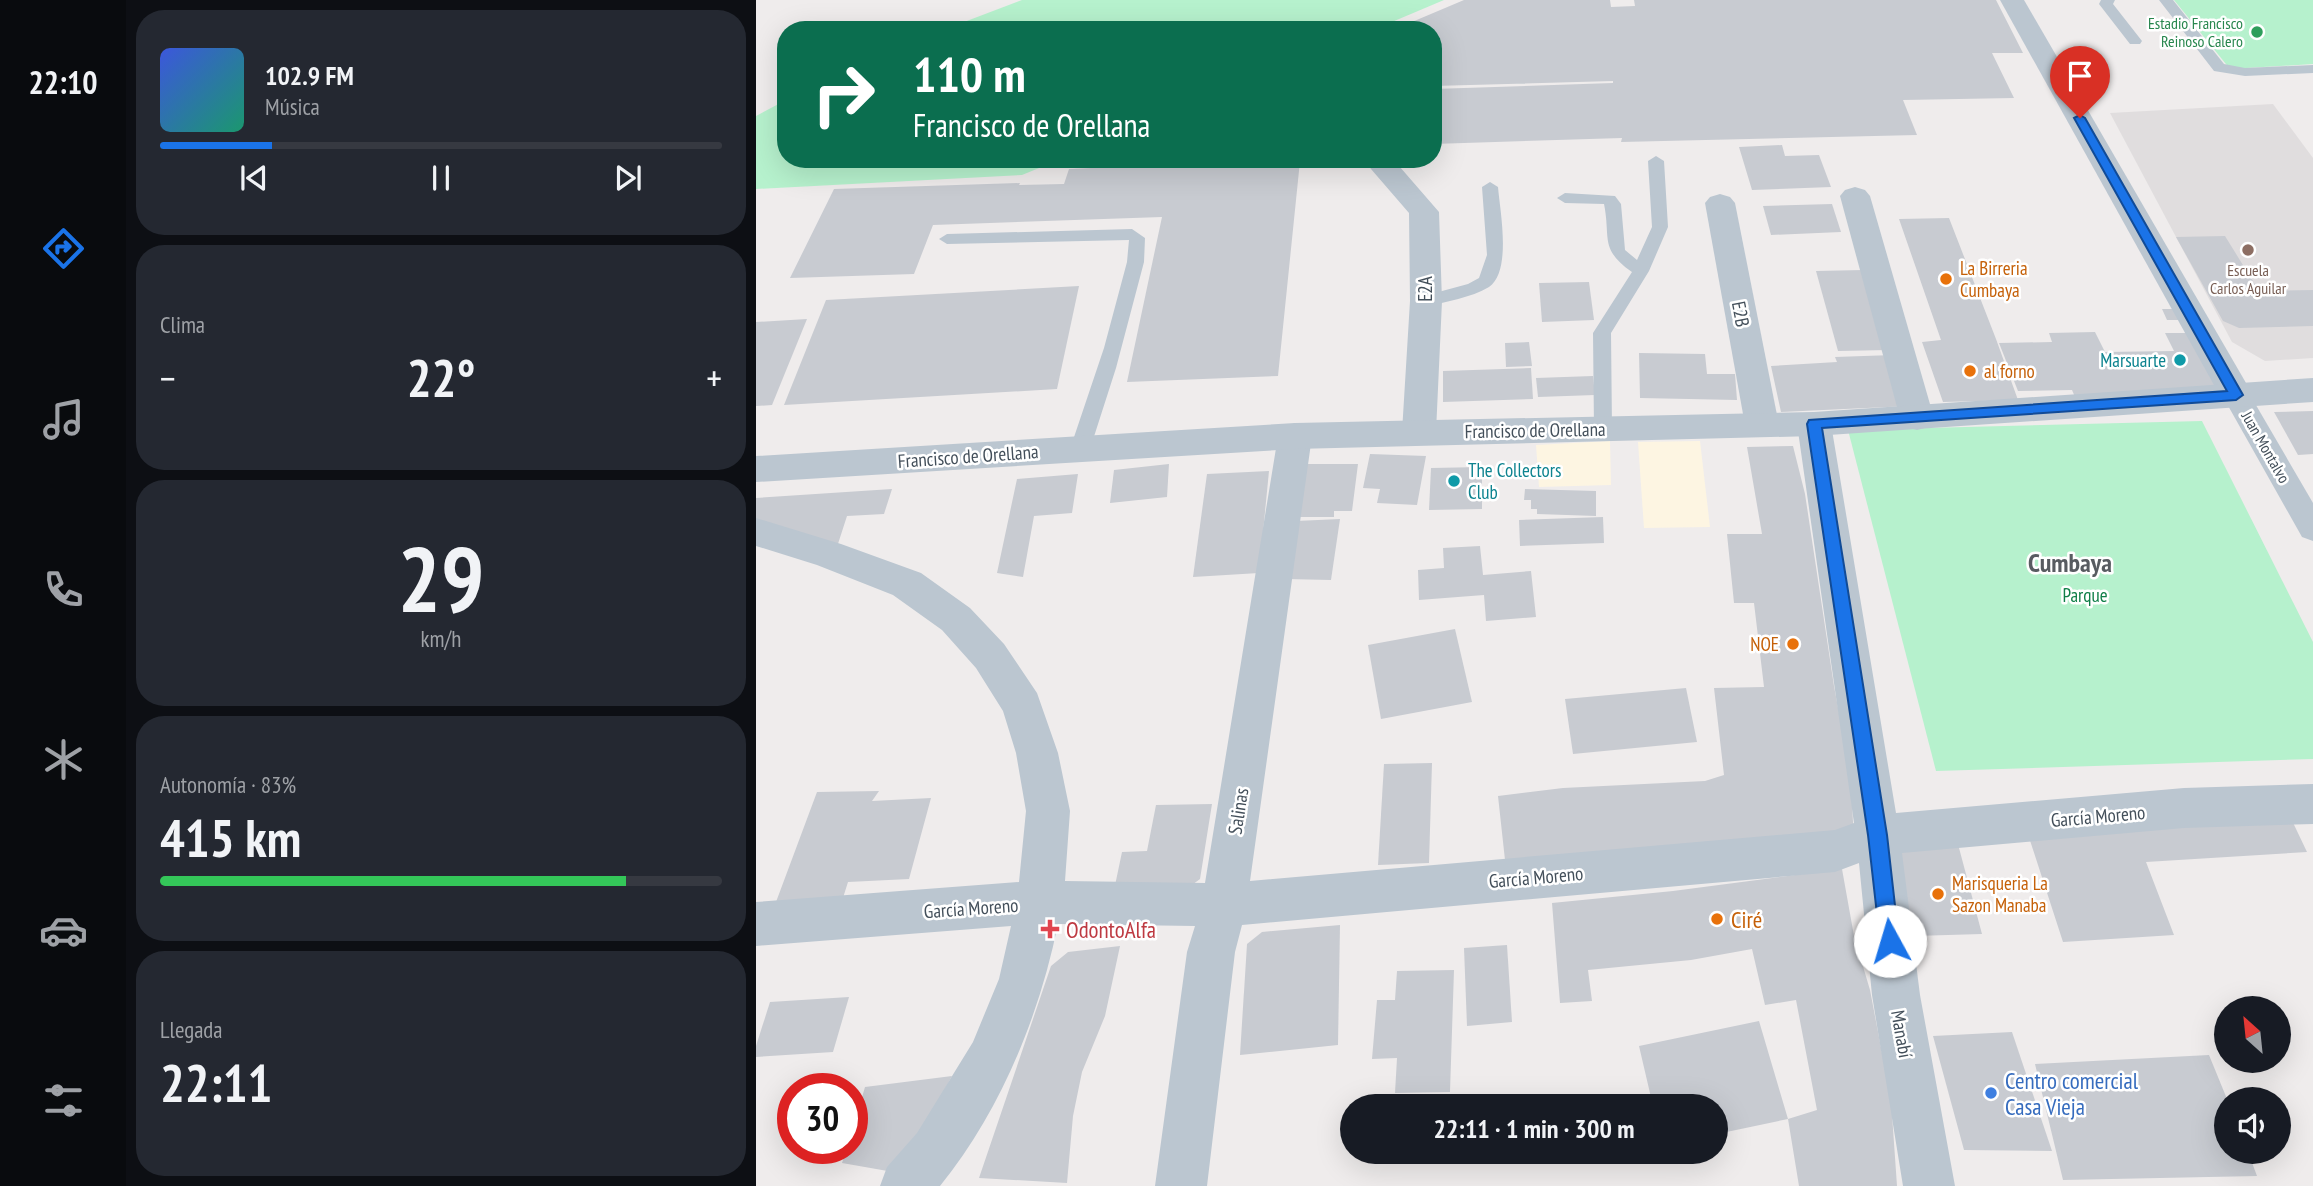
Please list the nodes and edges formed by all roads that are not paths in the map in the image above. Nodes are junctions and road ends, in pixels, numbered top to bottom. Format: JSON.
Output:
{"nodes":[{"id":1,"x":2012,"y":0,"type":"edge"},
{"id":2,"x":2108,"y":0,"type":"edge"},
{"id":3,"x":2166,"y":0,"type":"edge"},
{"id":4,"x":2135,"y":41,"type":"dead end"},
{"id":5,"x":2313,"y":69,"type":"edge"},
{"id":6,"x":1656,"y":161,"type":"dead end"},
{"id":7,"x":1385,"y":168,"type":"edge"},
{"id":8,"x":1490,"y":187,"type":"dead end"},
{"id":9,"x":1855,"y":196,"type":"dead end"},
{"id":10,"x":1565,"y":198,"type":"dead end"},
{"id":11,"x":1720,"y":203,"type":"dead end"},
{"id":12,"x":947,"y":239,"type":"dead end"},
{"id":13,"x":1641,"y":271,"type":"junction"},
{"id":14,"x":1426,"y":301,"type":"junction"},
{"id":15,"x":2313,"y":390,"type":"edge"},
{"id":16,"x":2236,"y":395,"type":"junction"},
{"id":17,"x":1917,"y":418,"type":"junction"},
{"id":18,"x":1814,"y":424,"type":"junction"},
{"id":19,"x":1762,"y":425,"type":"junction"},
{"id":20,"x":1603,"y":429,"type":"junction"},
{"id":21,"x":1419,"y":432,"type":"junction"},
{"id":22,"x":1295,"y":436,"type":"junction"},
{"id":23,"x":1080,"y":449,"type":"junction"},
{"id":24,"x":756,"y":469,"type":"edge"},
{"id":25,"x":2313,"y":529,"type":"edge"},
{"id":26,"x":756,"y":533,"type":"edge"},
{"id":27,"x":2313,"y":804,"type":"edge"},
{"id":28,"x":1878,"y":835,"type":"junction"},
{"id":29,"x":1040,"y":902,"type":"junction"},
{"id":30,"x":1224,"y":905,"type":"junction"},
{"id":31,"x":756,"y":924,"type":"edge"},
{"id":32,"x":906,"y":1186,"type":"edge"},
{"id":33,"x":1181,"y":1186,"type":"edge"},
{"id":34,"x":1929,"y":1186,"type":"edge"}],
"edges":[{"from":1,"to":16,"type":"street","name":"Juan Montalvo"},
{"from":2,"to":4,"type":"lane"},
{"from":3,"to":5,"type":"lane"},
{"from":6,"to":13,"type":"lane"},
{"from":7,"to":14,"type":"street","name":"E2A"},
{"from":8,"to":14,"type":"lane"},
{"from":9,"to":17,"type":"street"},
{"from":10,"to":13,"type":"lane"},
{"from":11,"to":19,"type":"street","name":"E2B"},
{"from":12,"to":23,"type":"lane"},
{"from":13,"to":20,"type":"lane"},
{"from":14,"to":21,"type":"street","name":"E2A"},
{"from":15,"to":16,"type":"street","name":"Francisco de Orellana"},
{"from":16,"to":17,"type":"street","name":"Francisco de Orellana"},
{"from":16,"to":25,"type":"street","name":"Juan Montalvo"},
{"from":17,"to":18,"type":"street","name":"Francisco de Orellana"},
{"from":18,"to":19,"type":"street","name":"Francisco de Orellana"},
{"from":18,"to":28,"type":"street","name":"Manabí"},
{"from":19,"to":20,"type":"street","name":"Francisco de Orellana"},
{"from":20,"to":21,"type":"street","name":"Francisco de Orellana"},
{"from":21,"to":22,"type":"street","name":"Francisco de Orellana"},
{"from":22,"to":23,"type":"street","name":"Francisco de Orellana"},
{"from":22,"to":30,"type":"street","name":"Salinas"},
{"from":23,"to":24,"type":"street","name":"Francisco de Orellana"},
{"from":26,"to":29,"type":"street"},
{"from":27,"to":28,"type":"street","name":"García Moreno"},
{"from":28,"to":30,"type":"street","name":"García Moreno"},
{"from":28,"to":34,"type":"street","name":"Manabí"},
{"from":29,"to":30,"type":"street","name":"García Moreno"},
{"from":29,"to":31,"type":"street","name":"García Moreno"},
{"from":29,"to":32,"type":"street"},
{"from":30,"to":33,"type":"street","name":"Salinas"}]}
